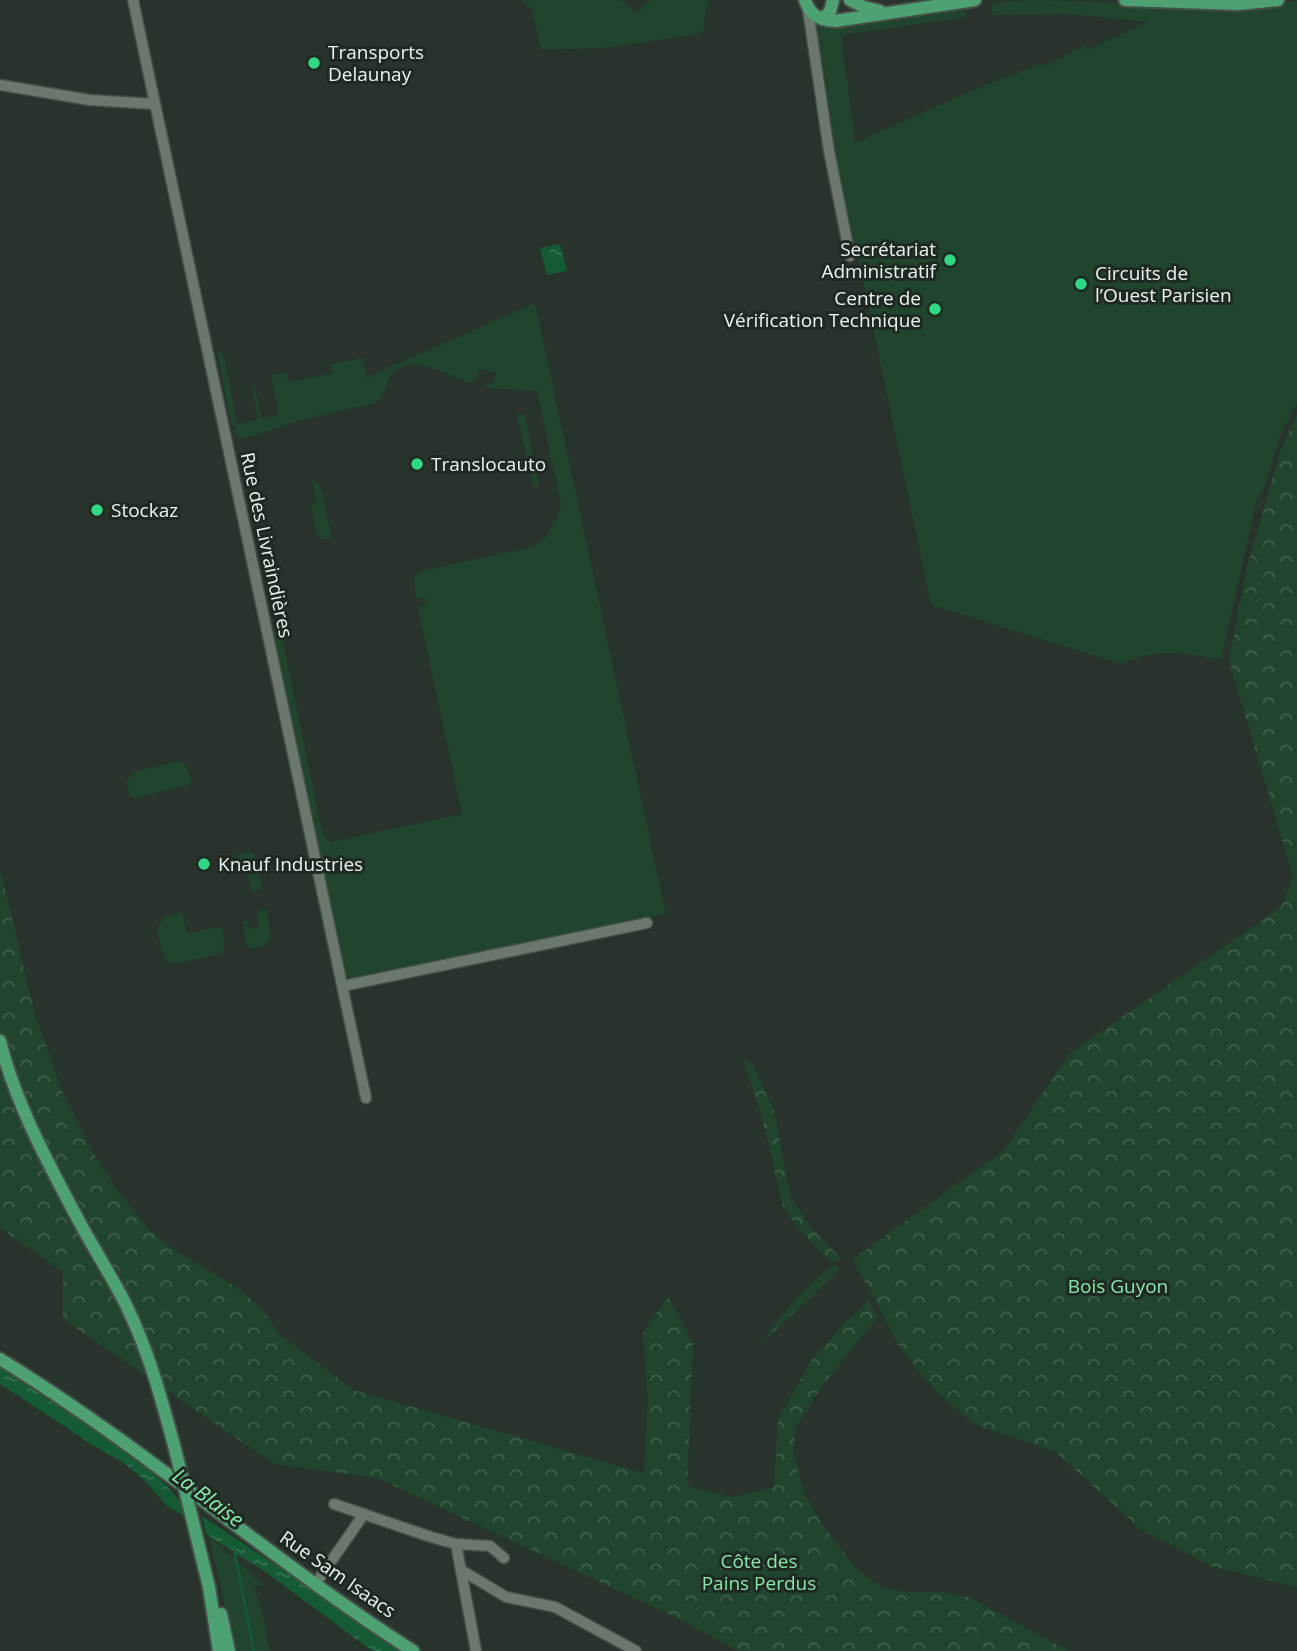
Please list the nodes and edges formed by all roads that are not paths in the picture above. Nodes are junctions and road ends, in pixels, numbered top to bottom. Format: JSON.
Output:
{"nodes":[{"id":1,"x":133,"y":0,"type":"edge"},
{"id":2,"x":833,"y":0,"type":"edge"},
{"id":3,"x":850,"y":0,"type":"edge"},
{"id":4,"x":975,"y":0,"type":"edge"},
{"id":5,"x":1125,"y":0,"type":"edge"},
{"id":6,"x":1278,"y":0,"type":"edge"},
{"id":7,"x":807,"y":5,"type":"edge"},
{"id":8,"x":888,"y":13,"type":"junction"},
{"id":9,"x":822,"y":19,"type":"junction"},
{"id":10,"x":0,"y":85,"type":"edge"},
{"id":11,"x":155,"y":104,"type":"junction"},
{"id":12,"x":850,"y":256,"type":"dead end"},
{"id":13,"x":648,"y":923,"type":"dead end"},
{"id":14,"x":343,"y":986,"type":"junction"},
{"id":15,"x":0,"y":1041,"type":"edge"},
{"id":16,"x":366,"y":1098,"type":"dead end"},
{"id":17,"x":0,"y":1359,"type":"edge"},
{"id":18,"x":334,"y":1504,"type":"dead end"},
{"id":19,"x":364,"y":1514,"type":"junction"},
{"id":20,"x":456,"y":1544,"type":"junction"},
{"id":21,"x":504,"y":1558,"type":"dead end"},
{"id":22,"x":461,"y":1570,"type":"junction"},
{"id":23,"x":316,"y":1583,"type":"junction"},
{"id":24,"x":213,"y":1590,"type":"junction"},
{"id":25,"x":219,"y":1651,"type":"edge"},
{"id":26,"x":229,"y":1651,"type":"edge"},
{"id":27,"x":414,"y":1651,"type":"edge"},
{"id":28,"x":476,"y":1651,"type":"edge"},
{"id":29,"x":636,"y":1651,"type":"edge"}],
"edges":[{"from":1,"to":11,"type":"street","name":"Rue des Livraindières"},
{"from":2,"to":9,"type":"main road"},
{"from":3,"to":8,"type":"main road"},
{"from":4,"to":8,"type":"main road"},
{"from":5,"to":6,"type":"main road"},
{"from":7,"to":9,"type":"main road"},
{"from":7,"to":12,"type":"street"},
{"from":8,"to":9,"type":"main road"},
{"from":10,"to":11,"type":"street"},
{"from":11,"to":14,"type":"street","name":"Rue des Livraindières"},
{"from":13,"to":14,"type":"street"},
{"from":14,"to":16,"type":"street","name":"Rue des Livraindières"},
{"from":15,"to":24,"type":"main road","bridge":true},
{"from":17,"to":23,"type":"main road","name":"Rue Sam Isaacs"},
{"from":18,"to":19,"type":"street"},
{"from":19,"to":20,"type":"street"},
{"from":19,"to":23,"type":"street"},
{"from":20,"to":21,"type":"street"},
{"from":20,"to":22,"type":"street"},
{"from":22,"to":28,"type":"street"},
{"from":22,"to":29,"type":"street"},
{"from":23,"to":27,"type":"main road","name":"Rue Sam Isaacs"},
{"from":24,"to":25,"type":"main road"},
{"from":24,"to":26,"type":"main road"}]}
